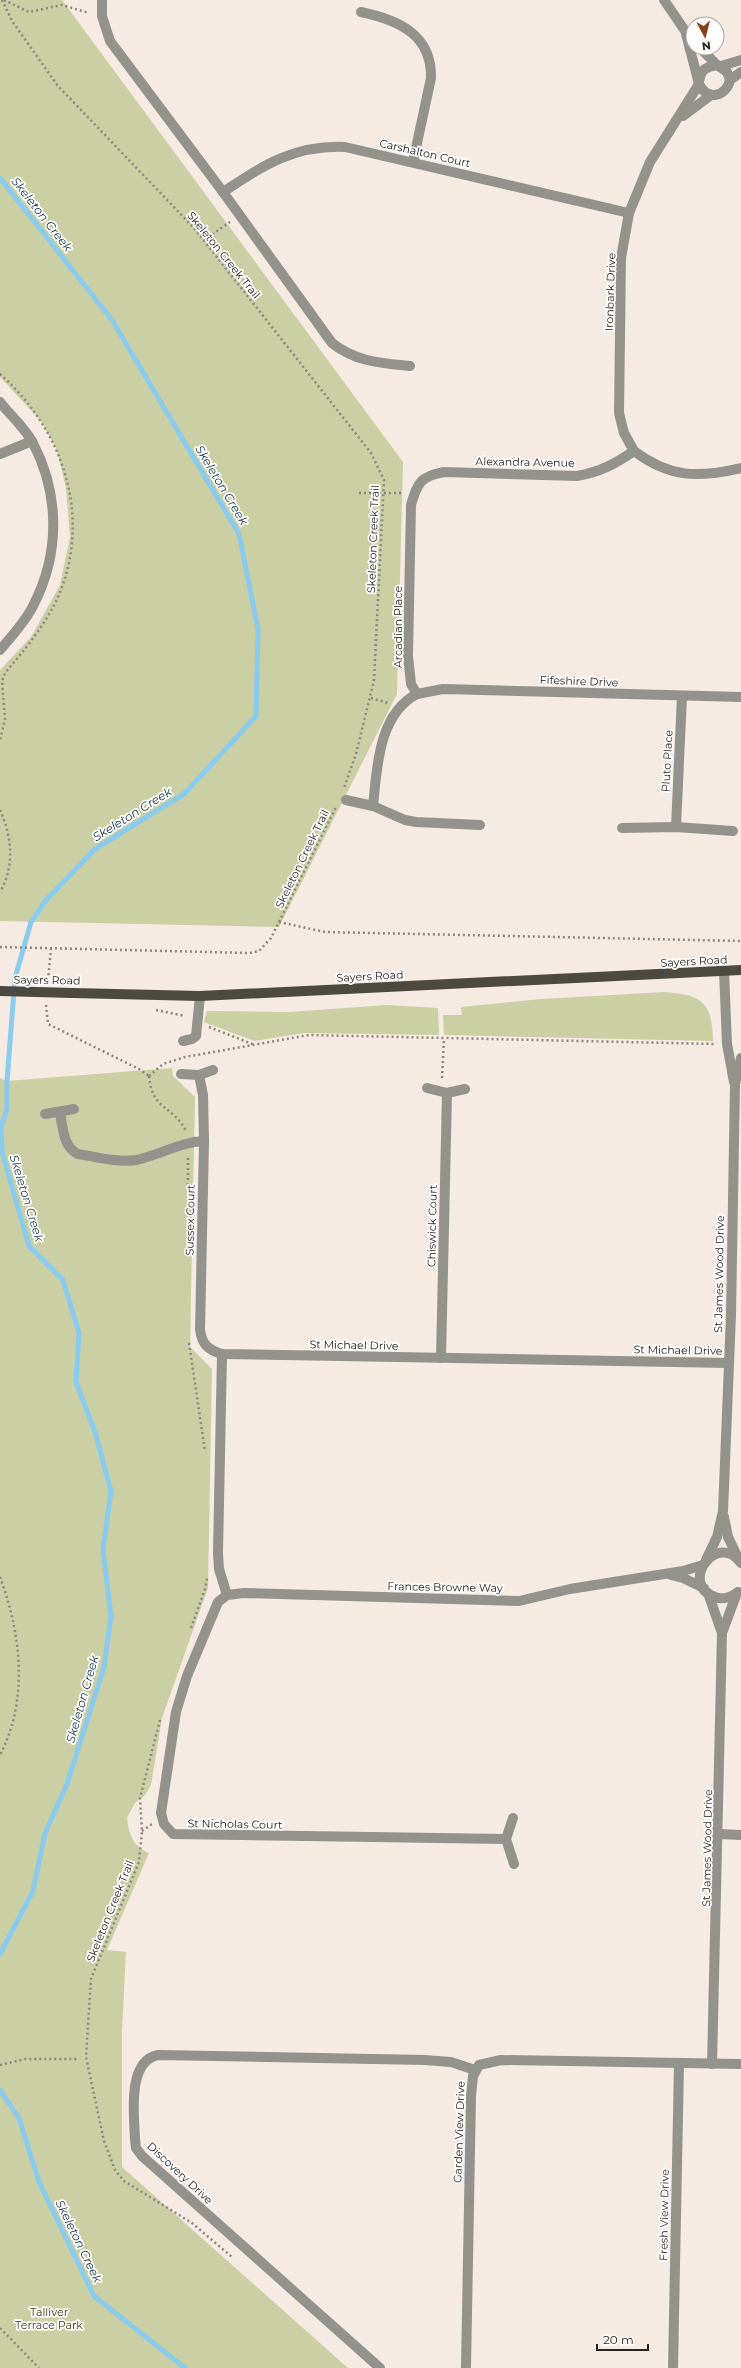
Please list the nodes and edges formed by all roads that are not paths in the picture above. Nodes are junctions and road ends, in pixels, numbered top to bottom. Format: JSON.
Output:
{"nodes":[{"id":1,"x":102,"y":0,"type":"edge"},
{"id":2,"x":664,"y":0,"type":"edge"},
{"id":3,"x":361,"y":12,"type":"dead end"},
{"id":4,"x":685,"y":31,"type":"edge"},
{"id":5,"x":693,"y":56,"type":"edge"},
{"id":6,"x":709,"y":56,"type":"edge"},
{"id":7,"x":741,"y":60,"type":"edge"},
{"id":8,"x":719,"y":65,"type":"junction"},
{"id":9,"x":741,"y":72,"type":"edge"},
{"id":10,"x":730,"y":80,"type":"junction"},
{"id":11,"x":699,"y":83,"type":"junction"},
{"id":12,"x":711,"y":95,"type":"junction"},
{"id":13,"x":678,"y":120,"type":"junction"},
{"id":14,"x":413,"y":162,"type":"junction"},
{"id":15,"x":223,"y":192,"type":"junction"},
{"id":16,"x":629,"y":213,"type":"junction"},
{"id":17,"x":410,"y":366,"type":"dead end"},
{"id":18,"x":0,"y":402,"type":"edge"},
{"id":19,"x":32,"y":441,"type":"junction"},
{"id":20,"x":634,"y":451,"type":"junction"},
{"id":21,"x":0,"y":454,"type":"edge"},
{"id":22,"x":741,"y":468,"type":"edge"},
{"id":23,"x":420,"y":482,"type":"joint"},
{"id":24,"x":0,"y":650,"type":"edge"},
{"id":25,"x":417,"y":694,"type":"junction"},
{"id":26,"x":682,"y":696,"type":"junction"},
{"id":27,"x":741,"y":697,"type":"edge"},
{"id":28,"x":343,"y":798,"type":"road end"},
{"id":29,"x":373,"y":806,"type":"junction"},
{"id":30,"x":480,"y":825,"type":"dead end"},
{"id":31,"x":676,"y":827,"type":"junction"},
{"id":32,"x":622,"y":828,"type":"dead end"},
{"id":33,"x":733,"y":831,"type":"dead end"},
{"id":34,"x":741,"y":970,"type":"edge"},
{"id":35,"x":724,"y":971,"type":"junction"},
{"id":36,"x":0,"y":991,"type":"edge"},
{"id":37,"x":200,"y":996,"type":"junction"},
{"id":38,"x":183,"y":1041,"type":"dead end"},
{"id":39,"x":741,"y":1058,"type":"edge"},
{"id":40,"x":213,"y":1070,"type":"dead end"},
{"id":41,"x":181,"y":1074,"type":"dead end"},
{"id":42,"x":199,"y":1075,"type":"junction"},
{"id":43,"x":735,"y":1084,"type":"junction"},
{"id":44,"x":427,"y":1088,"type":"dead end"},
{"id":45,"x":465,"y":1089,"type":"dead end"},
{"id":46,"x":444,"y":1093,"type":"junction"},
{"id":47,"x":74,"y":1109,"type":"dead end"},
{"id":48,"x":60,"y":1113,"type":"junction"},
{"id":49,"x":44,"y":1114,"type":"dead end"},
{"id":50,"x":204,"y":1141,"type":"junction"},
{"id":51,"x":736,"y":1315,"type":"edge"},
{"id":52,"x":222,"y":1354,"type":"junction"},
{"id":53,"x":441,"y":1358,"type":"junction"},
{"id":54,"x":728,"y":1363,"type":"junction"},
{"id":55,"x":723,"y":1511,"type":"junction"},
{"id":56,"x":740,"y":1561,"type":"edge"},
{"id":57,"x":704,"y":1562,"type":"junction"},
{"id":58,"x":661,"y":1575,"type":"junction"},
{"id":59,"x":706,"y":1590,"type":"junction"},
{"id":60,"x":740,"y":1590,"type":"edge"},
{"id":61,"x":227,"y":1595,"type":"junction"},
{"id":62,"x":722,"y":1633,"type":"junction"},
{"id":63,"x":513,"y":1818,"type":"dead end"},
{"id":64,"x":719,"y":1834,"type":"junction"},
{"id":65,"x":741,"y":1835,"type":"edge"},
{"id":66,"x":506,"y":1839,"type":"junction"},
{"id":67,"x":514,"y":1864,"type":"dead end"},
{"id":68,"x":679,"y":2063,"type":"junction"},
{"id":69,"x":712,"y":2064,"type":"junction"},
{"id":70,"x":741,"y":2064,"type":"edge"},
{"id":71,"x":475,"y":2070,"type":"junction"},
{"id":72,"x":380,"y":2368,"type":"edge"},
{"id":73,"x":466,"y":2368,"type":"edge"},
{"id":74,"x":673,"y":2368,"type":"edge"}],
"edges":[{"from":1,"to":15,"type":"street"},
{"from":2,"to":4,"type":"street"},
{"from":3,"to":14,"type":"street"},
{"from":5,"to":11,"type":"street"},
{"from":6,"to":8,"type":"street"},
{"from":7,"to":8,"type":"street"},
{"from":8,"to":10,"type":"street"},
{"from":8,"to":11,"type":"street"},
{"from":9,"to":10,"type":"street"},
{"from":10,"to":12,"type":"street"},
{"from":11,"to":12,"type":"street"},
{"from":11,"to":13,"type":"street","name":"Ironbark Drive"},
{"from":12,"to":13,"type":"street","name":"Ironbark Drive"},
{"from":13,"to":16,"type":"street","name":"Ironbark Drive"},
{"from":14,"to":15,"type":"street","name":"Carshalton Court"},
{"from":14,"to":16,"type":"street","name":"Carshalton Court"},
{"from":15,"to":17,"type":"street"},
{"from":16,"to":20,"type":"street","name":"Ironbark Drive"},
{"from":18,"to":19,"type":"street"},
{"from":19,"to":21,"type":"street"},
{"from":19,"to":24,"type":"street"},
{"from":20,"to":22,"type":"street"},
{"from":20,"to":23,"type":"street","name":"Alexandra Avenue"},
{"from":23,"to":25,"type":"street","name":"Arcadian Place"},
{"from":25,"to":26,"type":"street","name":"Fifeshire Drive"},
{"from":25,"to":29,"type":"street"},
{"from":26,"to":27,"type":"street","name":"Fifeshire Drive"},
{"from":26,"to":31,"type":"street","name":"Pluto Place"},
{"from":28,"to":29,"type":"street"},
{"from":29,"to":30,"type":"street"},
{"from":31,"to":32,"type":"street"},
{"from":31,"to":33,"type":"street"},
{"from":34,"to":35,"type":"main road","name":"Sayers Road"},
{"from":35,"to":37,"type":"main road","name":"Sayers Road"},
{"from":35,"to":43,"type":"street","name":"St James Wood Drive"},
{"from":36,"to":37,"type":"main road","name":"Sayers Road","bridge":true},
{"from":37,"to":38,"type":"street"},
{"from":39,"to":43,"type":"street","name":"St James Wood Drive"},
{"from":40,"to":42,"type":"street"},
{"from":41,"to":42,"type":"street"},
{"from":42,"to":50,"type":"street","name":"Sussex Court"},
{"from":43,"to":51,"type":"street","name":"St James Wood Drive"},
{"from":44,"to":46,"type":"street"},
{"from":45,"to":46,"type":"street"},
{"from":46,"to":53,"type":"street","name":"Chiswick Court"},
{"from":47,"to":48,"type":"street"},
{"from":48,"to":49,"type":"street"},
{"from":48,"to":50,"type":"street"},
{"from":50,"to":52,"type":"street","name":"Sussex Court"},
{"from":51,"to":54,"type":"street","name":"St James Wood Drive"},
{"from":52,"to":53,"type":"street","name":"St Michael Drive"},
{"from":52,"to":61,"type":"street"},
{"from":53,"to":54,"type":"street","name":"St Michael Drive"},
{"from":54,"to":55,"type":"street","name":"St James Wood Drive"},
{"from":55,"to":56,"type":"street","name":"St James Wood Drive"},
{"from":55,"to":57,"type":"street","name":"St James Wood Drive"},
{"from":56,"to":57,"type":"street","name":"Frances Browne Way"},
{"from":57,"to":58,"type":"street","name":"Frances Browne Way"},
{"from":57,"to":59,"type":"street","name":"St James Wood Drive"},
{"from":58,"to":59,"type":"street","name":"Frances Browne Way"},
{"from":58,"to":61,"type":"street","name":"Frances Browne Way"},
{"from":59,"to":60,"type":"street","name":"Frances Browne Way"},
{"from":59,"to":62,"type":"street","name":"St James Wood Drive"},
{"from":60,"to":62,"type":"street","name":"St James Wood Drive"},
{"from":61,"to":66,"type":"street","name":"St Nicholas Court"},
{"from":62,"to":64,"type":"street","name":"St James Wood Drive"},
{"from":63,"to":66,"type":"street"},
{"from":64,"to":65,"type":"street"},
{"from":64,"to":69,"type":"street","name":"St James Wood Drive"},
{"from":66,"to":67,"type":"street"},
{"from":68,"to":69,"type":"street","name":"Garden View Drive"},
{"from":68,"to":71,"type":"street","name":"Garden View Drive"},
{"from":68,"to":74,"type":"street","name":"Fresh View Drive"},
{"from":69,"to":70,"type":"street","name":"Garden View Drive"},
{"from":71,"to":72,"type":"street","name":"Discovery Drive"},
{"from":71,"to":73,"type":"street","name":"Garden View Drive"}]}
